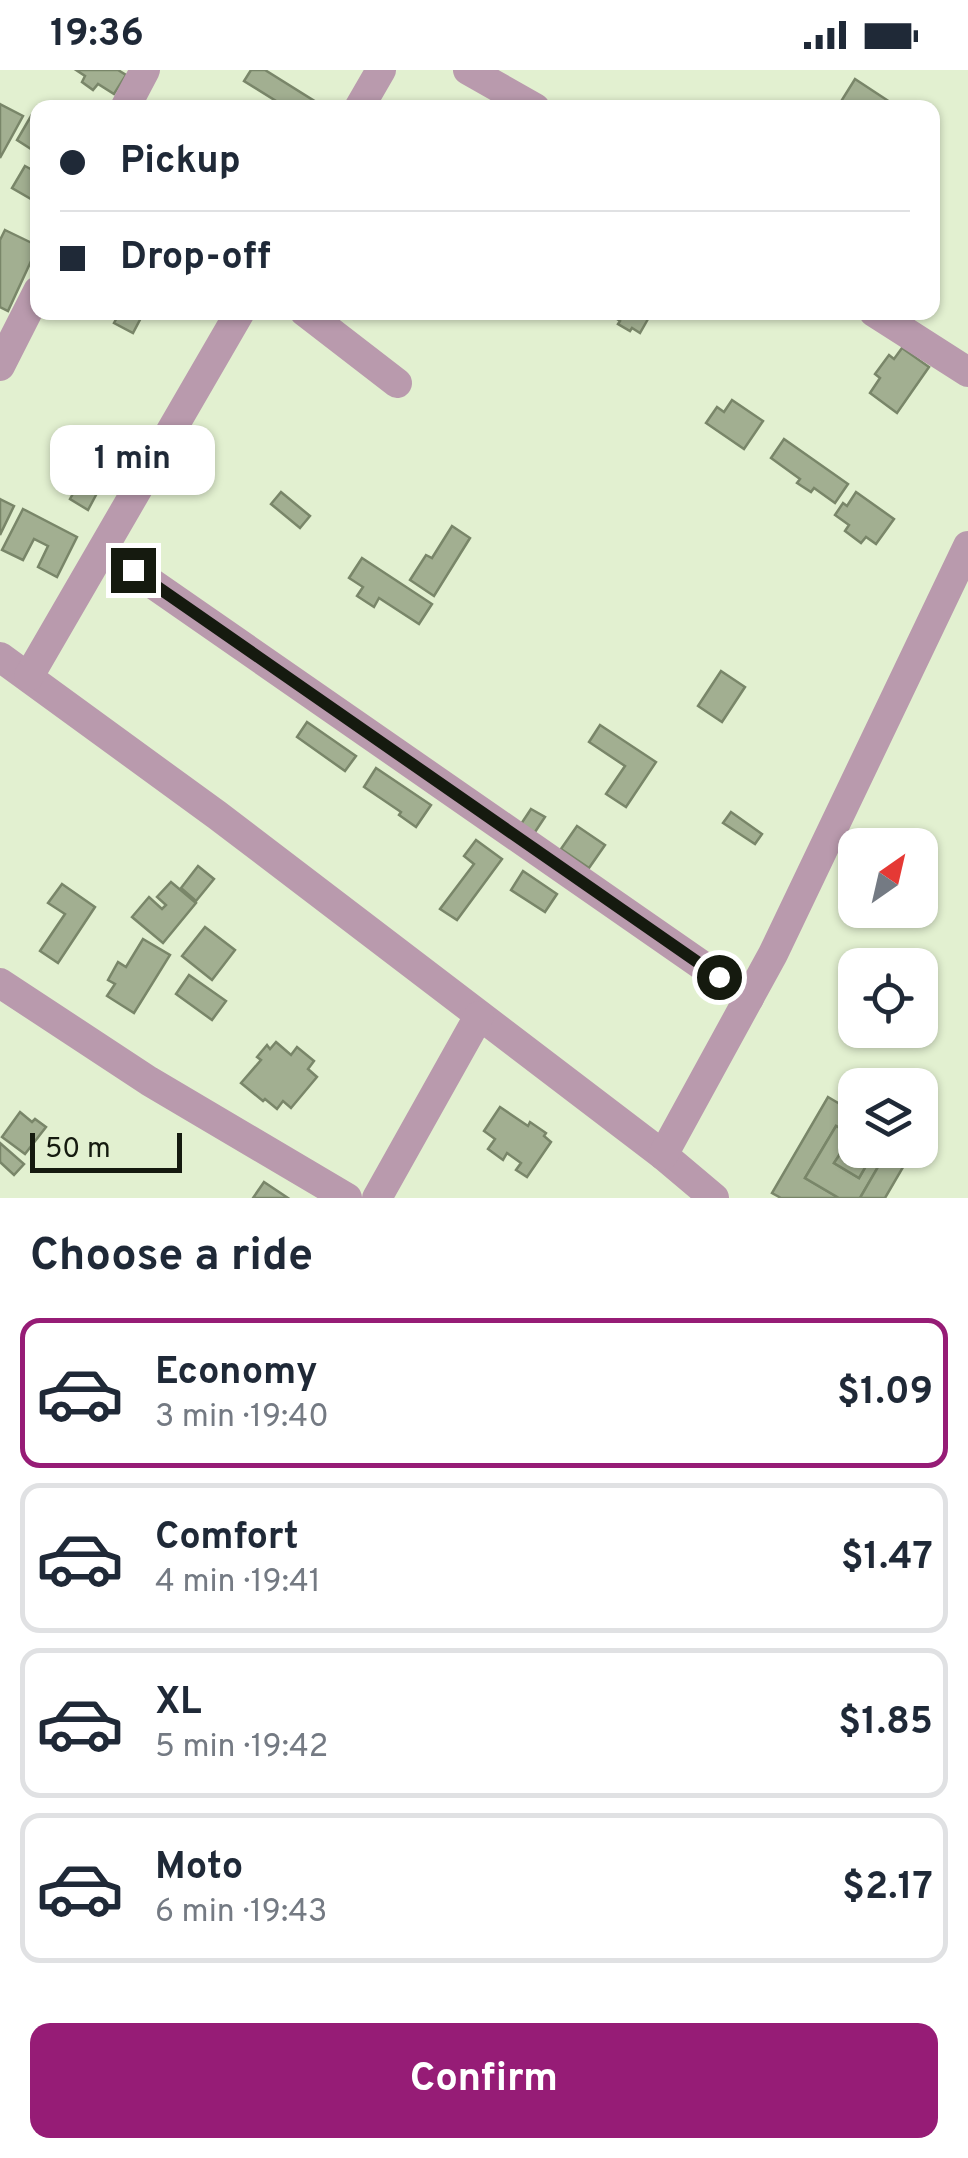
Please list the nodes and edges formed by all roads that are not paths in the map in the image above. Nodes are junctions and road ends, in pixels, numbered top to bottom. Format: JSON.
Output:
{"nodes":[{"id":1,"x":146,"y":70,"type":"edge"},
{"id":2,"x":381,"y":70,"type":"edge"},
{"id":3,"x":468,"y":70,"type":"edge"},
{"id":4,"x":129,"y":100,"type":"edge"},
{"id":5,"x":364,"y":100,"type":"edge"},
{"id":6,"x":520,"y":100,"type":"edge"},
{"id":7,"x":30,"y":307,"type":"edge"},
{"id":8,"x":235,"y":320,"type":"edge"},
{"id":9,"x":314,"y":320,"type":"edge"},
{"id":10,"x":887,"y":320,"type":"edge"},
{"id":11,"x":0,"y":366,"type":"edge"},
{"id":12,"x":968,"y":372,"type":"edge"},
{"id":13,"x":397,"y":383,"type":"dead end"},
{"id":14,"x":968,"y":546,"type":"edge"},
{"id":15,"x":104,"y":550,"type":"junction"},
{"id":16,"x":0,"y":657,"type":"edge"},
{"id":17,"x":29,"y":676,"type":"junction"},
{"id":18,"x":0,"y":983,"type":"edge"},
{"id":19,"x":749,"y":998,"type":"junction"},
{"id":20,"x":479,"y":1016,"type":"junction"},
{"id":21,"x":662,"y":1156,"type":"junction"},
{"id":22,"x":347,"y":1198,"type":"edge"},
{"id":23,"x":377,"y":1198,"type":"edge"},
{"id":24,"x":714,"y":1198,"type":"edge"}],
"edges":[{"from":1,"to":4,"type":"street"},
{"from":2,"to":5,"type":"street"},
{"from":3,"to":6,"type":"street"},
{"from":7,"to":11,"type":"street"},
{"from":8,"to":15,"type":"street"},
{"from":9,"to":13,"type":"street"},
{"from":10,"to":12,"type":"street"},
{"from":14,"to":19,"type":"street"},
{"from":15,"to":17,"type":"street"},
{"from":15,"to":19,"type":"street"},
{"from":16,"to":17,"type":"street"},
{"from":17,"to":20,"type":"street"},
{"from":18,"to":22,"type":"street"},
{"from":19,"to":21,"type":"street"},
{"from":20,"to":21,"type":"street"},
{"from":20,"to":23,"type":"street"},
{"from":21,"to":24,"type":"street"}]}
